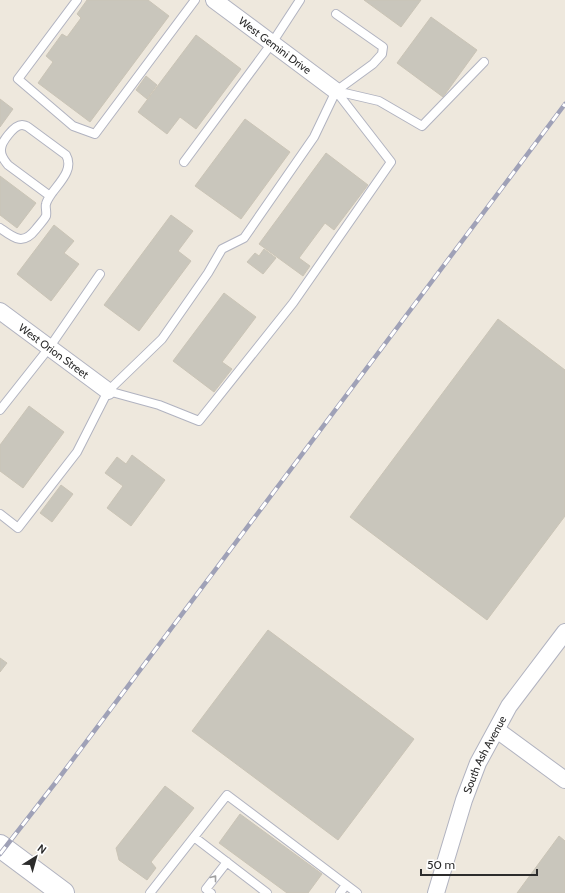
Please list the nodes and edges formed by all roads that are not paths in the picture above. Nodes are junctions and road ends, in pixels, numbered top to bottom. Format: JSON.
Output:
{"nodes":[{"id":1,"x":77,"y":0,"type":"edge"},
{"id":2,"x":195,"y":0,"type":"edge"},
{"id":3,"x":214,"y":0,"type":"edge"},
{"id":4,"x":300,"y":0,"type":"edge"},
{"id":5,"x":336,"y":14,"type":"dead end"},
{"id":6,"x":272,"y":43,"type":"junction"},
{"id":7,"x":484,"y":62,"type":"dead end"},
{"id":8,"x":336,"y":91,"type":"junction"},
{"id":9,"x":184,"y":162,"type":"dead end"},
{"id":10,"x":50,"y":196,"type":"junction"},
{"id":11,"x":0,"y":228,"type":"edge"},
{"id":12,"x":100,"y":274,"type":"dead end"},
{"id":13,"x":0,"y":311,"type":"edge"},
{"id":14,"x":49,"y":348,"type":"junction"},
{"id":15,"x":108,"y":392,"type":"junction"},
{"id":16,"x":0,"y":410,"type":"edge"},
{"id":17,"x":0,"y":514,"type":"edge"},
{"id":18,"x":565,"y":632,"type":"edge"},
{"id":19,"x":497,"y":730,"type":"junction"},
{"id":20,"x":565,"y":780,"type":"edge"},
{"id":21,"x":194,"y":837,"type":"junction"},
{"id":22,"x":0,"y":846,"type":"edge"},
{"id":23,"x":227,"y":862,"type":"junction"},
{"id":24,"x":346,"y":885,"type":"junction"},
{"id":25,"x":63,"y":893,"type":"edge"},
{"id":26,"x":150,"y":893,"type":"edge"},
{"id":27,"x":211,"y":893,"type":"edge"},
{"id":28,"x":267,"y":893,"type":"edge"},
{"id":29,"x":340,"y":893,"type":"edge"},
{"id":30,"x":357,"y":893,"type":"edge"},
{"id":31,"x":436,"y":893,"type":"edge"}],
"edges":[{"from":1,"to":2,"type":"lane"},
{"from":3,"to":6,"type":"street","name":"West Gemini Drive"},
{"from":4,"to":6,"type":"lane"},
{"from":5,"to":8,"type":"lane"},
{"from":6,"to":8,"type":"street","name":"West Gemini Drive"},
{"from":6,"to":9,"type":"lane"},
{"from":7,"to":8,"type":"lane"},
{"from":8,"to":15,"type":"lane"},
{"from":8,"to":15,"type":"lane"},
{"from":10,"to":10,"type":"lane"},
{"from":10,"to":11,"type":"lane"},
{"from":12,"to":14,"type":"lane"},
{"from":13,"to":14,"type":"street","name":"West Orion Street"},
{"from":14,"to":15,"type":"street","name":"West Orion Street"},
{"from":14,"to":16,"type":"lane"},
{"from":15,"to":17,"type":"lane"},
{"from":18,"to":19,"type":"street","name":"South Ash Avenue"},
{"from":19,"to":20,"type":"street"},
{"from":19,"to":31,"type":"street","name":"South Ash Avenue"},
{"from":21,"to":23,"type":"lane"},
{"from":21,"to":24,"type":"lane"},
{"from":21,"to":26,"type":"lane"},
{"from":22,"to":25,"type":"main road"},
{"from":27,"to":23,"type":"lane","one_way":true},
{"from":23,"to":28,"type":"lane"},
{"from":24,"to":29,"type":"lane"},
{"from":24,"to":30,"type":"lane"}]}
